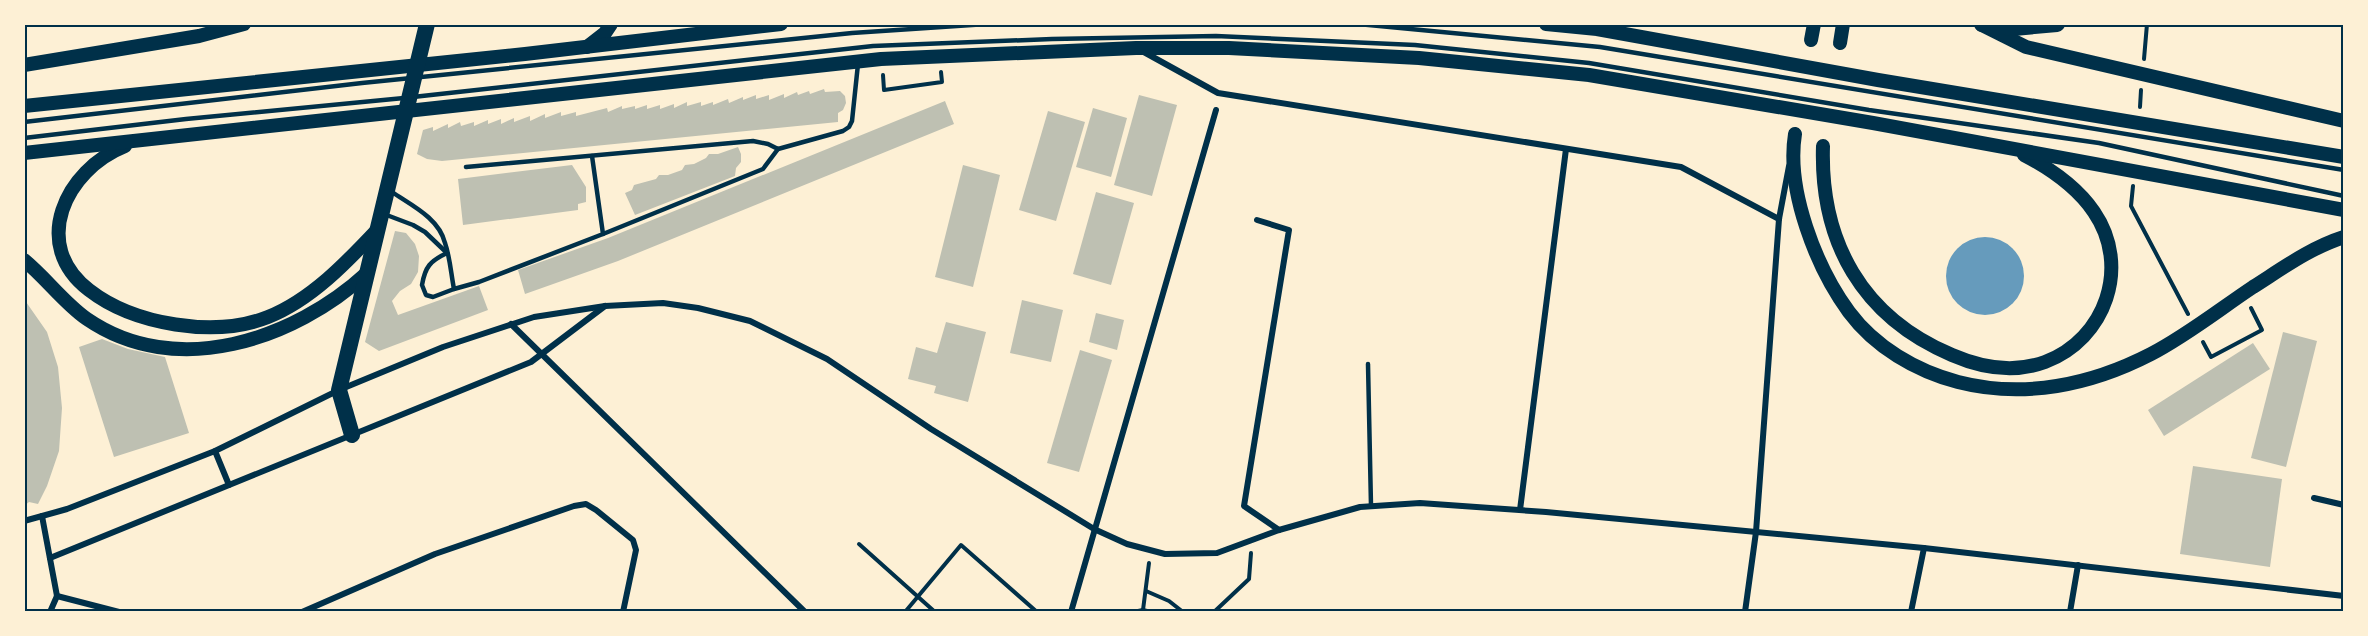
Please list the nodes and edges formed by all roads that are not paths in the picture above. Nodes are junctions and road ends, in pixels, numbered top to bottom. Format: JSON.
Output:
{"nodes":[{"id":1,"x":244,"y":24,"type":"edge"},
{"id":2,"x":427,"y":24,"type":"edge"},
{"id":3,"x":611,"y":24,"type":"edge"},
{"id":4,"x":781,"y":24,"type":"edge"},
{"id":5,"x":987,"y":24,"type":"edge"},
{"id":6,"x":1358,"y":24,"type":"edge"},
{"id":7,"x":1546,"y":24,"type":"edge"},
{"id":8,"x":1814,"y":24,"type":"edge"},
{"id":9,"x":1843,"y":24,"type":"edge"},
{"id":10,"x":1981,"y":24,"type":"edge"},
{"id":11,"x":2057,"y":24,"type":"edge"},
{"id":12,"x":1811,"y":40,"type":"dead end"},
{"id":13,"x":1840,"y":43,"type":"dead end"},
{"id":14,"x":586,"y":47,"type":"junction"},
{"id":15,"x":1136,"y":48,"type":"junction"},
{"id":16,"x":858,"y":62,"type":"junction"},
{"id":17,"x":24,"y":65,"type":"edge"},
{"id":18,"x":363,"y":76,"type":"junction"},
{"id":19,"x":24,"y":106,"type":"edge"},
{"id":20,"x":1216,"y":110,"type":"dead end"},
{"id":21,"x":2344,"y":121,"type":"edge"},
{"id":22,"x":24,"y":122,"type":"edge"},
{"id":23,"x":1794,"y":136,"type":"joint"},
{"id":24,"x":24,"y":138,"type":"edge"},
{"id":25,"x":146,"y":141,"type":"junction"},
{"id":26,"x":1823,"y":146,"type":"dead end"},
{"id":27,"x":2000,"y":146,"type":"junction"},
{"id":28,"x":778,"y":149,"type":"junction"},
{"id":29,"x":1566,"y":149,"type":"junction"},
{"id":30,"x":24,"y":153,"type":"edge"},
{"id":31,"x":592,"y":156,"type":"junction"},
{"id":32,"x":2344,"y":157,"type":"edge"},
{"id":33,"x":466,"y":167,"type":"dead end"},
{"id":34,"x":2344,"y":170,"type":"edge"},
{"id":35,"x":388,"y":190,"type":"junction"},
{"id":36,"x":2344,"y":196,"type":"edge"},
{"id":37,"x":2344,"y":210,"type":"edge"},
{"id":38,"x":1779,"y":219,"type":"junction"},
{"id":39,"x":1257,"y":220,"type":"dead end"},
{"id":40,"x":381,"y":221,"type":"junction"},
{"id":41,"x":603,"y":234,"type":"junction"},
{"id":42,"x":2344,"y":237,"type":"edge"},
{"id":43,"x":447,"y":253,"type":"junction"},
{"id":44,"x":24,"y":260,"type":"edge"},
{"id":45,"x":367,"y":273,"type":"junction"},
{"id":46,"x":454,"y":289,"type":"junction"},
{"id":47,"x":605,"y":306,"type":"junction"},
{"id":48,"x":511,"y":324,"type":"junction"},
{"id":49,"x":542,"y":353,"type":"junction"},
{"id":50,"x":1368,"y":364,"type":"dead end"},
{"id":51,"x":339,"y":390,"type":"junction"},
{"id":52,"x":352,"y":435,"type":"junction"},
{"id":53,"x":215,"y":451,"type":"junction"},
{"id":54,"x":229,"y":485,"type":"junction"},
{"id":55,"x":2314,"y":498,"type":"dead end"},
{"id":56,"x":2344,"y":504,"type":"edge"},
{"id":57,"x":1371,"y":506,"type":"junction"},
{"id":58,"x":1520,"y":510,"type":"junction"},
{"id":59,"x":42,"y":516,"type":"junction"},
{"id":60,"x":24,"y":521,"type":"edge"},
{"id":61,"x":1094,"y":529,"type":"junction"},
{"id":62,"x":1279,"y":530,"type":"junction"},
{"id":63,"x":1756,"y":532,"type":"junction"},
{"id":64,"x":1924,"y":548,"type":"junction"},
{"id":65,"x":50,"y":558,"type":"junction"},
{"id":66,"x":2078,"y":565,"type":"junction"},
{"id":67,"x":57,"y":596,"type":"junction"},
{"id":68,"x":2344,"y":596,"type":"edge"},
{"id":69,"x":50,"y":612,"type":"edge"},
{"id":70,"x":119,"y":612,"type":"edge"},
{"id":71,"x":302,"y":612,"type":"edge"},
{"id":72,"x":623,"y":612,"type":"edge"},
{"id":73,"x":805,"y":612,"type":"edge"},
{"id":74,"x":1071,"y":612,"type":"edge"},
{"id":75,"x":1746,"y":612,"type":"edge"},
{"id":76,"x":1911,"y":612,"type":"edge"},
{"id":77,"x":2070,"y":612,"type":"edge"}],
"edges":[{"from":1,"to":17,"type":"main road"},
{"from":2,"to":35,"type":"highway"},
{"from":3,"to":14,"type":"main road"},
{"from":4,"to":14,"type":"main road"},
{"from":5,"to":18,"type":"lane"},
{"from":6,"to":34,"type":"lane"},
{"from":7,"to":32,"type":"main road"},
{"from":8,"to":12,"type":"main road"},
{"from":9,"to":13,"type":"main road"},
{"from":10,"to":11,"type":"highway"},
{"from":10,"to":21,"type":"main road"},
{"from":14,"to":18,"type":"main road"},
{"from":15,"to":16,"type":"main road"},
{"from":15,"to":27,"type":"main road"},
{"from":15,"to":29,"type":"street"},
{"from":16,"to":25,"type":"main road"},
{"from":16,"to":28,"type":"lane"},
{"from":18,"to":19,"type":"main road"},
{"from":18,"to":22,"type":"lane"},
{"from":20,"to":61,"type":"street"},
{"from":23,"to":38,"type":"street"},
{"from":23,"to":42,"type":"main road"},
{"from":24,"to":36,"type":"lane"},
{"from":25,"to":30,"type":"main road"},
{"from":25,"to":40,"type":"main road"},
{"from":26,"to":27,"type":"main road"},
{"from":27,"to":37,"type":"main road"},
{"from":28,"to":31,"type":"lane"},
{"from":28,"to":41,"type":"lane"},
{"from":29,"to":38,"type":"street"},
{"from":29,"to":58,"type":"street"},
{"from":31,"to":33,"type":"lane"},
{"from":31,"to":41,"type":"lane"},
{"from":35,"to":40,"type":"highway"},
{"from":35,"to":43,"type":"lane"},
{"from":38,"to":63,"type":"street"},
{"from":39,"to":62,"type":"street"},
{"from":40,"to":43,"type":"lane"},
{"from":40,"to":45,"type":"highway"},
{"from":41,"to":46,"type":"lane"},
{"from":43,"to":46,"type":"lane"},
{"from":43,"to":46,"type":"lane"},
{"from":44,"to":45,"type":"main road"},
{"from":45,"to":51,"type":"highway"},
{"from":47,"to":48,"type":"street"},
{"from":47,"to":49,"type":"street"},
{"from":47,"to":61,"type":"street"},
{"from":48,"to":49,"type":"street"},
{"from":48,"to":51,"type":"street"},
{"from":49,"to":52,"type":"street"},
{"from":49,"to":73,"type":"street"},
{"from":50,"to":57,"type":"lane"},
{"from":51,"to":52,"type":"highway"},
{"from":51,"to":53,"type":"street"},
{"from":52,"to":54,"type":"street"},
{"from":53,"to":54,"type":"street"},
{"from":53,"to":59,"type":"street"},
{"from":54,"to":65,"type":"street"},
{"from":55,"to":56,"type":"street"},
{"from":57,"to":58,"type":"street"},
{"from":57,"to":62,"type":"street"},
{"from":58,"to":63,"type":"street"},
{"from":59,"to":60,"type":"street"},
{"from":59,"to":65,"type":"street"},
{"from":61,"to":62,"type":"street"},
{"from":61,"to":74,"type":"street"},
{"from":63,"to":64,"type":"street"},
{"from":63,"to":75,"type":"street"},
{"from":64,"to":66,"type":"street"},
{"from":64,"to":76,"type":"street"},
{"from":65,"to":67,"type":"street"},
{"from":66,"to":68,"type":"street"},
{"from":66,"to":77,"type":"street"},
{"from":67,"to":69,"type":"street"},
{"from":67,"to":70,"type":"street"},
{"from":71,"to":72,"type":"street"}]}
